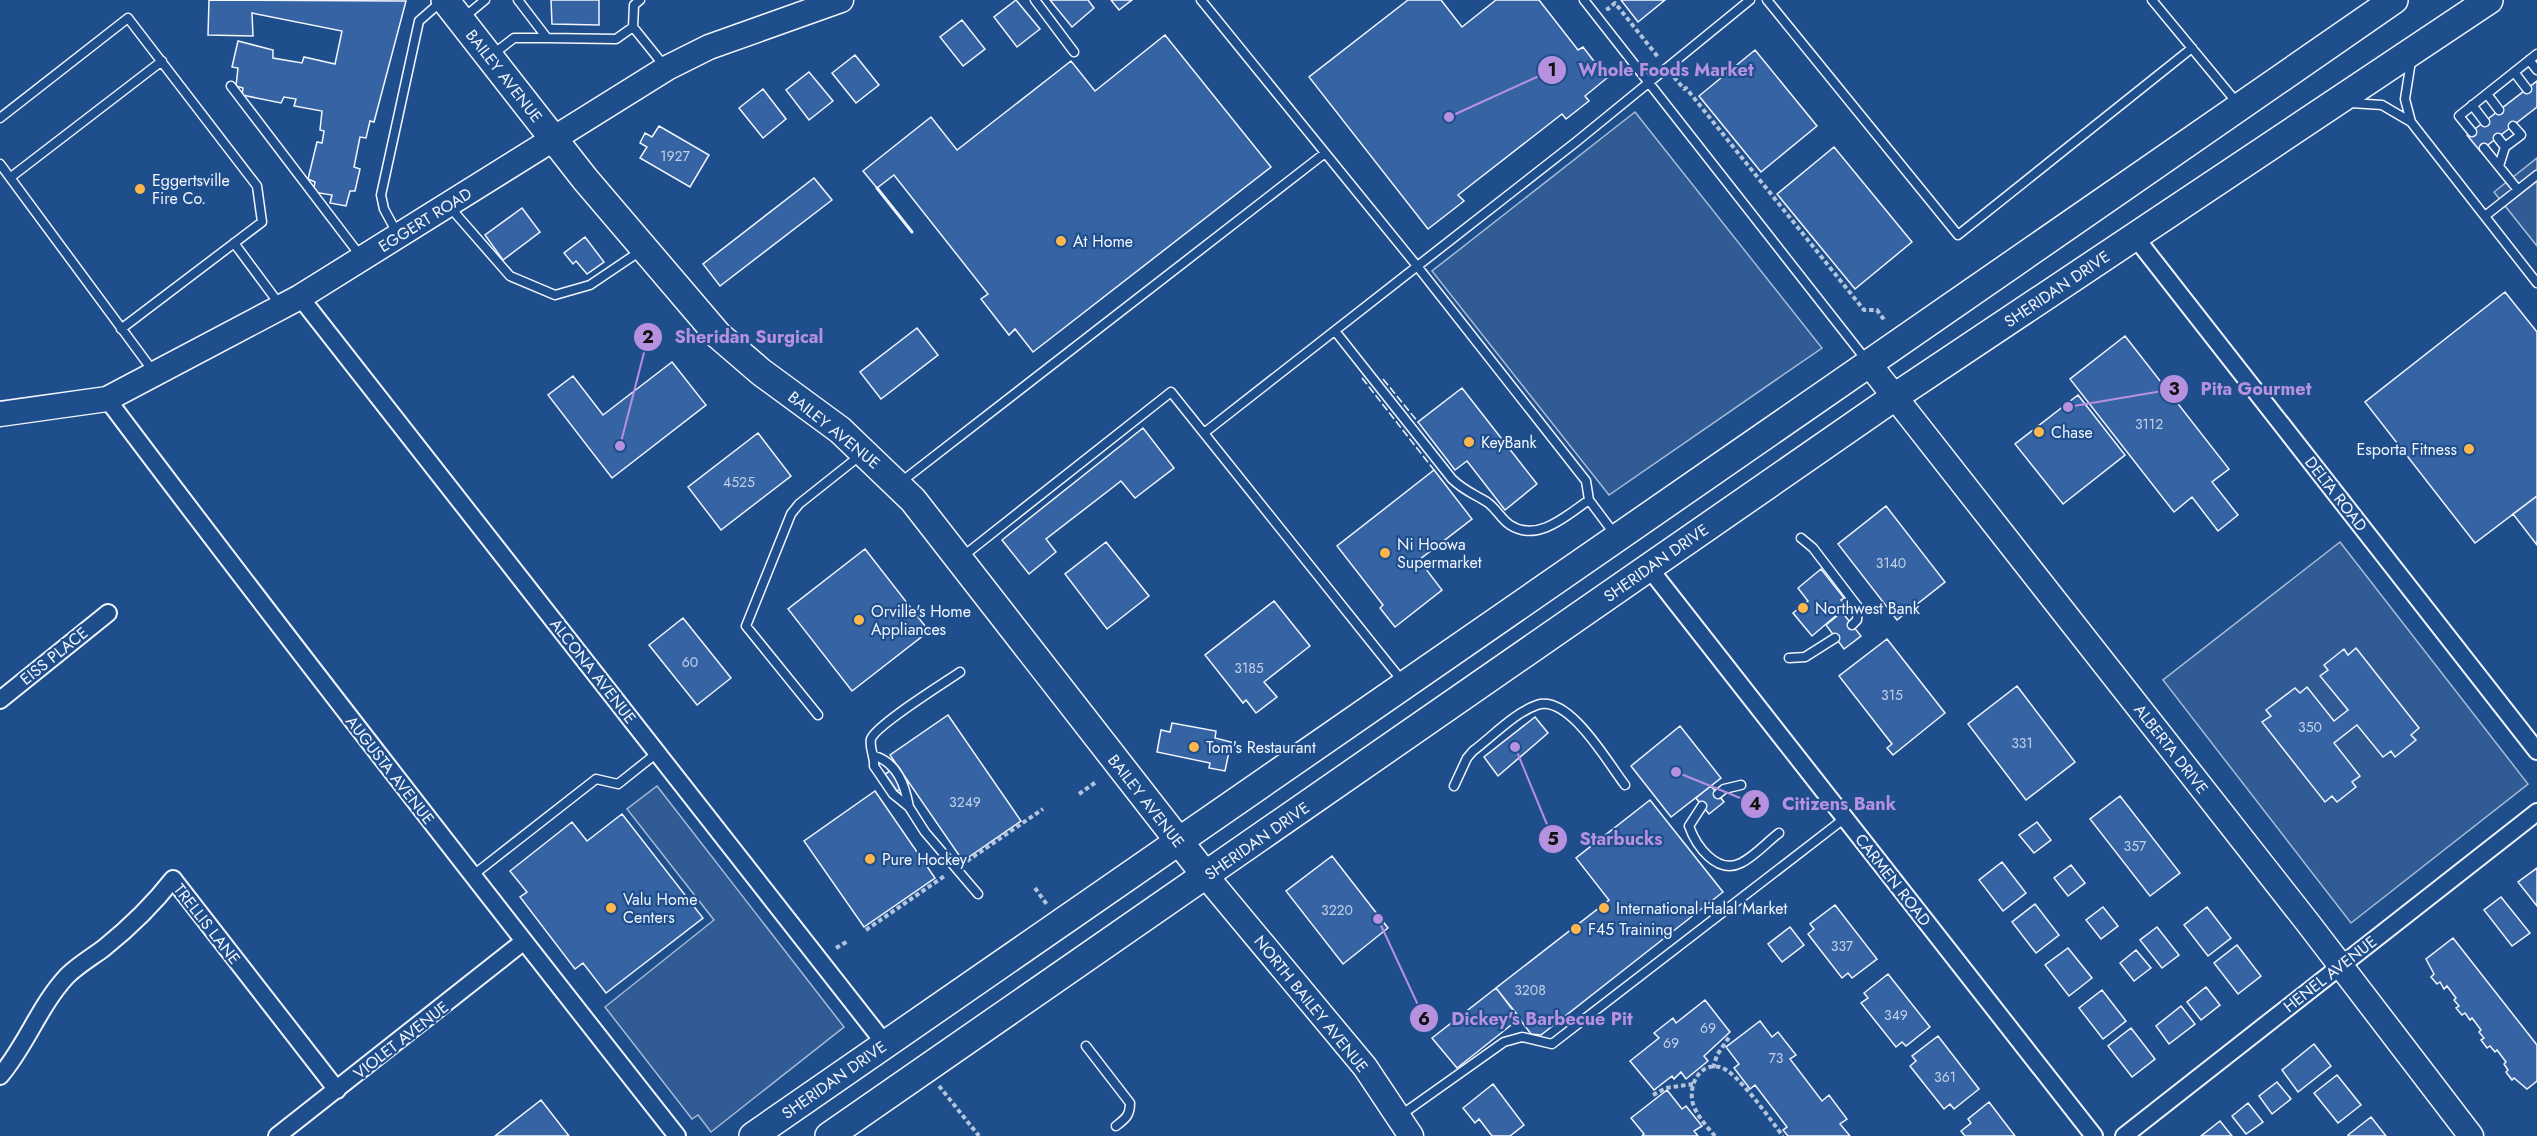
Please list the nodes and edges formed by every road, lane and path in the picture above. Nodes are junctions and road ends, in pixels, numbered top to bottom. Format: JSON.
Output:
{"nodes":[{"id":1,"x":485,"y":0,"type":"edge"},
{"id":2,"x":518,"y":0,"type":"edge"},
{"id":3,"x":640,"y":0,"type":"edge"},
{"id":4,"x":1035,"y":0,"type":"edge"},
{"id":5,"x":1201,"y":0,"type":"edge"},
{"id":6,"x":1584,"y":0,"type":"edge"},
{"id":7,"x":1601,"y":0,"type":"edge"},
{"id":8,"x":1750,"y":0,"type":"edge"},
{"id":9,"x":1767,"y":0,"type":"edge"},
{"id":10,"x":2152,"y":0,"type":"edge"},
{"id":11,"x":2394,"y":0,"type":"edge"},
{"id":12,"x":2489,"y":0,"type":"edge"},
{"id":13,"x":825,"y":2,"type":"edge"},
{"id":14,"x":449,"y":7,"type":"edge"},
{"id":15,"x":633,"y":27,"type":"junction"},
{"id":16,"x":547,"y":38,"type":"junction"},
{"id":17,"x":2192,"y":48,"type":"junction"},
{"id":18,"x":2415,"y":50,"type":"junction"},
{"id":19,"x":1074,"y":52,"type":"dead end"},
{"id":20,"x":2537,"y":54,"type":"edge"},
{"id":21,"x":489,"y":56,"type":"junction"},
{"id":22,"x":1658,"y":57,"type":"dead end"},
{"id":23,"x":2529,"y":60,"type":"junction"},
{"id":24,"x":162,"y":62,"type":"junction"},
{"id":25,"x":667,"y":68,"type":"junction"},
{"id":26,"x":2537,"y":70,"type":"edge"},
{"id":27,"x":2514,"y":72,"type":"junction"},
{"id":28,"x":1671,"y":73,"type":"dead end"},
{"id":29,"x":1649,"y":83,"type":"junction"},
{"id":30,"x":231,"y":86,"type":"dead end"},
{"id":31,"x":2527,"y":89,"type":"dead end"},
{"id":32,"x":2487,"y":94,"type":"junction"},
{"id":33,"x":2334,"y":104,"type":"junction"},
{"id":34,"x":2472,"y":105,"type":"junction"},
{"id":35,"x":2240,"y":107,"type":"junction"},
{"id":36,"x":2499,"y":110,"type":"dead end"},
{"id":37,"x":0,"y":118,"type":"edge"},
{"id":38,"x":2411,"y":122,"type":"junction"},
{"id":39,"x":2485,"y":122,"type":"dead end"},
{"id":40,"x":2513,"y":126,"type":"dead end"},
{"id":41,"x":2472,"y":132,"type":"dead end"},
{"id":42,"x":2498,"y":138,"type":"dead end"},
{"id":43,"x":554,"y":140,"type":"junction"},
{"id":44,"x":2505,"y":147,"type":"junction"},
{"id":45,"x":2484,"y":148,"type":"dead end"},
{"id":46,"x":1325,"y":153,"type":"junction"},
{"id":47,"x":0,"y":164,"type":"edge"},
{"id":48,"x":2499,"y":166,"type":"junction"},
{"id":49,"x":2537,"y":175,"type":"edge"},
{"id":50,"x":11,"y":177,"type":"junction"},
{"id":51,"x":2518,"y":190,"type":"junction"},
{"id":52,"x":448,"y":205,"type":"junction"},
{"id":53,"x":2485,"y":216,"type":"junction"},
{"id":54,"x":399,"y":236,"type":"junction"},
{"id":55,"x":2135,"y":237,"type":"junction"},
{"id":56,"x":234,"y":243,"type":"junction"},
{"id":57,"x":643,"y":249,"type":"junction"},
{"id":58,"x":362,"y":258,"type":"junction"},
{"id":59,"x":1417,"y":266,"type":"junction"},
{"id":60,"x":2537,"y":283,"type":"edge"},
{"id":61,"x":290,"y":302,"type":"junction"},
{"id":62,"x":1885,"y":321,"type":"dead end"},
{"id":63,"x":121,"y":328,"type":"junction"},
{"id":64,"x":1335,"y":331,"type":"junction"},
{"id":65,"x":1869,"y":364,"type":"junction"},
{"id":66,"x":154,"y":374,"type":"junction"},
{"id":67,"x":1896,"y":396,"type":"junction"},
{"id":68,"x":108,"y":399,"type":"junction"},
{"id":69,"x":0,"y":414,"type":"edge"},
{"id":70,"x":1204,"y":433,"type":"junction"},
{"id":71,"x":864,"y":451,"type":"junction"},
{"id":72,"x":899,"y":484,"type":"junction"},
{"id":73,"x":1589,"y":500,"type":"junction"},
{"id":74,"x":1617,"y":538,"type":"junction"},
{"id":75,"x":1801,"y":538,"type":"dead end"},
{"id":76,"x":961,"y":559,"type":"junction"},
{"id":77,"x":1649,"y":568,"type":"junction"},
{"id":78,"x":108,"y":613,"type":"dead end"},
{"id":79,"x":1851,"y":625,"type":"dead end"},
{"id":80,"x":1835,"y":638,"type":"dead end"},
{"id":81,"x":1789,"y":658,"type":"dead end"},
{"id":82,"x":960,"y":672,"type":"dead end"},
{"id":83,"x":1405,"y":685,"type":"junction"},
{"id":84,"x":0,"y":700,"type":"edge"},
{"id":85,"x":818,"y":715,"type":"dead end"},
{"id":86,"x":2537,"y":751,"type":"edge"},
{"id":87,"x":657,"y":753,"type":"junction"},
{"id":88,"x":875,"y":756,"type":"junction"},
{"id":89,"x":1096,"y":782,"type":"dead end"},
{"id":90,"x":1625,"y":785,"type":"dead end"},
{"id":91,"x":1741,"y":785,"type":"dead end"},
{"id":92,"x":1454,"y":786,"type":"dead end"},
{"id":93,"x":1079,"y":794,"type":"dead end"},
{"id":94,"x":1718,"y":794,"type":"dead end"},
{"id":95,"x":1702,"y":806,"type":"dead end"},
{"id":96,"x":909,"y":807,"type":"junction"},
{"id":97,"x":1043,"y":809,"type":"dead end"},
{"id":98,"x":2537,"y":812,"type":"edge"},
{"id":99,"x":1845,"y":818,"type":"junction"},
{"id":100,"x":1779,"y":833,"type":"dead end"},
{"id":101,"x":1178,"y":842,"type":"junction"},
{"id":102,"x":964,"y":864,"type":"dead end"},
{"id":103,"x":949,"y":873,"type":"dead end"},
{"id":104,"x":472,"y":876,"type":"junction"},
{"id":105,"x":1206,"y":876,"type":"junction"},
{"id":106,"x":1035,"y":888,"type":"dead end"},
{"id":107,"x":978,"y":894,"type":"dead end"},
{"id":108,"x":1048,"y":906,"type":"dead end"},
{"id":109,"x":866,"y":930,"type":"dead end"},
{"id":110,"x":848,"y":941,"type":"dead end"},
{"id":111,"x":523,"y":942,"type":"junction"},
{"id":112,"x":837,"y":948,"type":"dead end"},
{"id":113,"x":2341,"y":966,"type":"junction"},
{"id":114,"x":1731,"y":1036,"type":"dead end"},
{"id":115,"x":886,"y":1045,"type":"junction"},
{"id":116,"x":1086,"y":1046,"type":"dead end"},
{"id":117,"x":1713,"y":1068,"type":"junction"},
{"id":118,"x":0,"y":1077,"type":"edge"},
{"id":119,"x":936,"y":1083,"type":"dead end"},
{"id":120,"x":1693,"y":1084,"type":"junction"},
{"id":121,"x":336,"y":1090,"type":"junction"},
{"id":122,"x":1653,"y":1095,"type":"dead end"},
{"id":123,"x":1116,"y":1126,"type":"dead end"},
{"id":124,"x":1405,"y":1127,"type":"edge"},
{"id":125,"x":277,"y":1136,"type":"edge"},
{"id":126,"x":678,"y":1136,"type":"edge"},
{"id":127,"x":753,"y":1136,"type":"edge"},
{"id":128,"x":829,"y":1136,"type":"edge"},
{"id":129,"x":979,"y":1136,"type":"edge"},
{"id":130,"x":1715,"y":1136,"type":"edge"},
{"id":131,"x":1783,"y":1136,"type":"edge"},
{"id":132,"x":2094,"y":1136,"type":"edge"},
{"id":133,"x":2124,"y":1136,"type":"edge"},
{"id":134,"x":2470,"y":1136,"type":"edge"}],
"edges":[{"from":1,"to":14,"type":"lane"},
{"from":2,"to":16,"type":"lane"},
{"from":3,"to":15,"type":"lane"},
{"from":4,"to":19,"type":"lane"},
{"from":5,"to":46,"type":"lane"},
{"from":6,"to":29,"type":"lane"},
{"from":7,"to":22,"type":"path"},
{"from":8,"to":29,"type":"lane"},
{"from":9,"to":17,"type":"lane"},
{"from":10,"to":17,"type":"lane"},
{"from":11,"to":35,"type":"main road","name":"SHERIDAN DRIVE"},
{"from":12,"to":18,"type":"main road","name":"SHERIDAN DRIVE"},
{"from":13,"to":25,"type":"street","name":"EGGERT ROAD"},
{"from":14,"to":21,"type":"main road","name":"BAILEY AVENUE"},
{"from":14,"to":54,"type":"lane"},
{"from":15,"to":16,"type":"lane"},
{"from":15,"to":25,"type":"lane"},
{"from":16,"to":21,"type":"lane"},
{"from":17,"to":35,"type":"lane"},
{"from":18,"to":33,"type":"main road","name":"SHERIDAN DRIVE"},
{"from":18,"to":38,"type":"lane"},
{"from":20,"to":23,"type":"lane"},
{"from":21,"to":43,"type":"main road","name":"BAILEY AVENUE"},
{"from":23,"to":26,"type":"lane"},
{"from":23,"to":27,"type":"lane"},
{"from":24,"to":37,"type":"lane"},
{"from":24,"to":50,"type":"lane"},
{"from":24,"to":56,"type":"lane"},
{"from":25,"to":43,"type":"street","name":"EGGERT ROAD"},
{"from":27,"to":31,"type":"lane"},
{"from":27,"to":32,"type":"lane"},
{"from":28,"to":62,"type":"path"},
{"from":29,"to":59,"type":"lane"},
{"from":29,"to":65,"type":"lane"},
{"from":30,"to":58,"type":"lane"},
{"from":32,"to":34,"type":"lane"},
{"from":32,"to":36,"type":"lane"},
{"from":33,"to":38,"type":"lane"},
{"from":33,"to":55,"type":"main road","name":"SHERIDAN DRIVE"},
{"from":34,"to":39,"type":"lane"},
{"from":34,"to":41,"type":"lane"},
{"from":35,"to":65,"type":"main road","name":"SHERIDAN DRIVE"},
{"from":38,"to":53,"type":"lane"},
{"from":40,"to":44,"type":"lane"},
{"from":42,"to":44,"type":"lane"},
{"from":43,"to":52,"type":"street","name":"EGGERT ROAD"},
{"from":43,"to":57,"type":"main road","name":"BAILEY AVENUE"},
{"from":44,"to":48,"type":"lane"},
{"from":45,"to":48,"type":"lane"},
{"from":46,"to":59,"type":"lane"},
{"from":46,"to":72,"type":"lane"},
{"from":47,"to":50,"type":"lane"},
{"from":48,"to":51,"type":"lane"},
{"from":49,"to":51,"type":"lane"},
{"from":50,"to":63,"type":"lane"},
{"from":51,"to":53,"type":"lane"},
{"from":52,"to":54,"type":"street","name":"EGGERT ROAD"},
{"from":52,"to":57,"type":"lane"},
{"from":53,"to":60,"type":"lane"},
{"from":54,"to":58,"type":"street","name":"EGGERT ROAD"},
{"from":55,"to":67,"type":"main road","name":"SHERIDAN DRIVE"},
{"from":55,"to":86,"type":"street","name":"DELTA ROAD"},
{"from":56,"to":61,"type":"lane"},
{"from":56,"to":63,"type":"lane"},
{"from":57,"to":71,"type":"main road","name":"BAILEY AVENUE"},
{"from":58,"to":61,"type":"street","name":"EGGERT ROAD"},
{"from":59,"to":64,"type":"lane"},
{"from":59,"to":73,"type":"lane"},
{"from":61,"to":66,"type":"street","name":"EGGERT ROAD"},
{"from":61,"to":87,"type":"street","name":"ALCONA AVENUE"},
{"from":63,"to":66,"type":"lane"},
{"from":64,"to":70,"type":"lane"},
{"from":64,"to":73,"type":"lane"},
{"from":65,"to":67,"type":"street","name":"ALBERTA DRIVE"},
{"from":65,"to":74,"type":"main road","name":"SHERIDAN DRIVE"},
{"from":66,"to":68,"type":"street","name":"EGGERT ROAD"},
{"from":67,"to":77,"type":"main road","name":"SHERIDAN DRIVE"},
{"from":67,"to":113,"type":"street","name":"ALBERTA DRIVE"},
{"from":68,"to":69,"type":"street","name":"EGGERT ROAD"},
{"from":68,"to":104,"type":"street","name":"AUGUSTA AVENUE"},
{"from":70,"to":76,"type":"lane"},
{"from":70,"to":83,"type":"lane"},
{"from":71,"to":72,"type":"main road","name":"BAILEY AVENUE"},
{"from":71,"to":85,"type":"lane"},
{"from":72,"to":76,"type":"main road","name":"BAILEY AVENUE"},
{"from":73,"to":74,"type":"lane"},
{"from":74,"to":83,"type":"main road","name":"SHERIDAN DRIVE"},
{"from":75,"to":79,"type":"lane"},
{"from":76,"to":101,"type":"main road","name":"BAILEY AVENUE"},
{"from":77,"to":99,"type":"street","name":"CARMEN ROAD"},
{"from":77,"to":105,"type":"main road","name":"SHERIDAN DRIVE"},
{"from":78,"to":84,"type":"street","name":"EISS PLACE"},
{"from":80,"to":81,"type":"lane"},
{"from":82,"to":88,"type":"lane"},
{"from":83,"to":101,"type":"main road","name":"SHERIDAN DRIVE"},
{"from":87,"to":104,"type":"lane"},
{"from":87,"to":115,"type":"street","name":"ALCONA AVENUE"},
{"from":88,"to":96,"type":"lane"},
{"from":88,"to":96,"type":"lane"},
{"from":89,"to":93,"type":"path"},
{"from":90,"to":92,"type":"lane"},
{"from":91,"to":94,"type":"lane"},
{"from":95,"to":100,"type":"lane"},
{"from":96,"to":107,"type":"lane"},
{"from":97,"to":102,"type":"path"},
{"from":98,"to":113,"type":"street","name":"HENEL AVENUE"},
{"from":99,"to":124,"type":"lane"},
{"from":99,"to":132,"type":"street","name":"CARMEN ROAD"},
{"from":101,"to":105,"type":"main road","name":"BAILEY AVENUE"},
{"from":101,"to":115,"type":"main road","name":"SHERIDAN DRIVE"},
{"from":103,"to":109,"type":"path"},
{"from":104,"to":111,"type":"street","name":"AUGUSTA AVENUE"},
{"from":105,"to":124,"type":"street","name":"NORTH BAILEY AVENUE"},
{"from":105,"to":128,"type":"main road","name":"SHERIDAN DRIVE"},
{"from":106,"to":108,"type":"path"},
{"from":110,"to":112,"type":"path"},
{"from":111,"to":121,"type":"street","name":"VIOLET AVENUE"},
{"from":111,"to":126,"type":"street","name":"AUGUSTA AVENUE"},
{"from":113,"to":133,"type":"street","name":"HENEL AVENUE"},
{"from":113,"to":134,"type":"street","name":"ALBERTA DRIVE"},
{"from":114,"to":117,"type":"path"},
{"from":115,"to":127,"type":"main road","name":"SHERIDAN DRIVE"},
{"from":116,"to":123,"type":"lane"},
{"from":117,"to":120,"type":"path"},
{"from":117,"to":131,"type":"path"},
{"from":118,"to":121,"type":"street","name":"TRELLIS LANE"},
{"from":119,"to":129,"type":"path"},
{"from":120,"to":122,"type":"path"},
{"from":120,"to":130,"type":"path"},
{"from":121,"to":125,"type":"street","name":"VIOLET AVENUE"}]}
